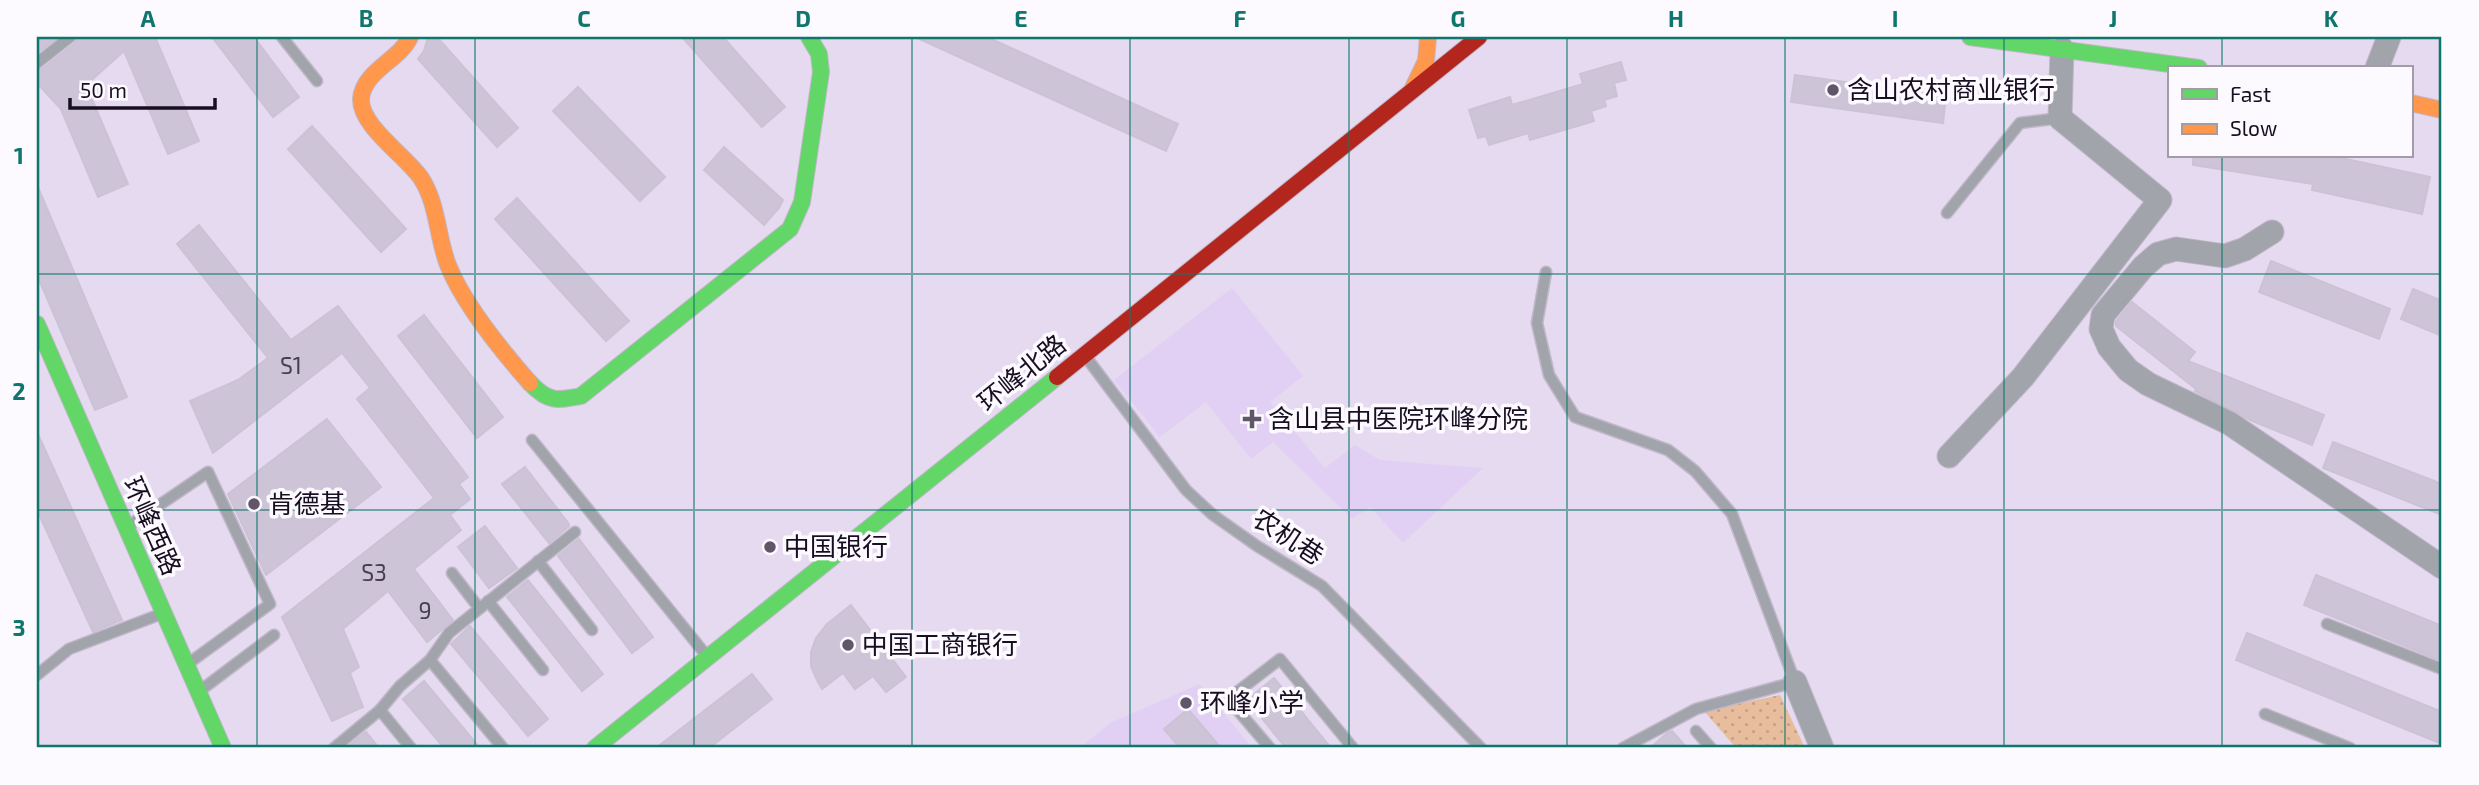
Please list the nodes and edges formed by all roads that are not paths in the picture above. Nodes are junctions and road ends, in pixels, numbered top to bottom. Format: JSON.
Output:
{"nodes":[{"id":1,"x":70,"y":37,"type":"edge"},
{"id":2,"x":282,"y":37,"type":"edge"},
{"id":3,"x":410,"y":37,"type":"edge"},
{"id":4,"x":809,"y":37,"type":"edge"},
{"id":5,"x":1428,"y":37,"type":"edge"},
{"id":6,"x":1479,"y":37,"type":"edge"},
{"id":7,"x":1970,"y":37,"type":"edge"},
{"id":8,"x":2389,"y":37,"type":"edge"},
{"id":9,"x":2062,"y":49,"type":"junction"},
{"id":10,"x":37,"y":63,"type":"edge"},
{"id":11,"x":2185,"y":66,"type":"edge"},
{"id":12,"x":2378,"y":66,"type":"edge"},
{"id":13,"x":317,"y":82,"type":"dead end"},
{"id":14,"x":1413,"y":90,"type":"junction"},
{"id":15,"x":2412,"y":103,"type":"edge"},
{"id":16,"x":2442,"y":110,"type":"edge"},
{"id":17,"x":2060,"y":118,"type":"junction"},
{"id":18,"x":1947,"y":213,"type":"dead end"},
{"id":19,"x":2272,"y":232,"type":"dead end"},
{"id":20,"x":1546,"y":272,"type":"dead end"},
{"id":21,"x":37,"y":324,"type":"edge"},
{"id":22,"x":1084,"y":354,"type":"junction"},
{"id":23,"x":532,"y":440,"type":"dead end"},
{"id":24,"x":1949,"y":456,"type":"dead end"},
{"id":25,"x":127,"y":528,"type":"junction"},
{"id":26,"x":575,"y":532,"type":"dead end"},
{"id":27,"x":538,"y":561,"type":"junction"},
{"id":28,"x":2442,"y":567,"type":"edge"},
{"id":29,"x":452,"y":573,"type":"dead end"},
{"id":30,"x":484,"y":605,"type":"junction"},
{"id":31,"x":164,"y":613,"type":"junction"},
{"id":32,"x":2327,"y":624,"type":"dead end"},
{"id":33,"x":592,"y":630,"type":"dead end"},
{"id":34,"x":274,"y":635,"type":"dead end"},
{"id":35,"x":707,"y":657,"type":"junction"},
{"id":36,"x":430,"y":660,"type":"junction"},
{"id":37,"x":186,"y":664,"type":"junction"},
{"id":38,"x":2442,"y":669,"type":"edge"},
{"id":39,"x":543,"y":670,"type":"dead end"},
{"id":40,"x":37,"y":675,"type":"edge"},
{"id":41,"x":1795,"y":682,"type":"junction"},
{"id":42,"x":198,"y":692,"type":"junction"},
{"id":43,"x":380,"y":710,"type":"junction"},
{"id":44,"x":2265,"y":714,"type":"dead end"},
{"id":45,"x":1696,"y":731,"type":"dead end"},
{"id":46,"x":223,"y":748,"type":"edge"},
{"id":47,"x":334,"y":748,"type":"edge"},
{"id":48,"x":411,"y":748,"type":"edge"},
{"id":49,"x":503,"y":748,"type":"edge"},
{"id":50,"x":595,"y":748,"type":"edge"},
{"id":51,"x":1269,"y":748,"type":"edge"},
{"id":52,"x":1353,"y":748,"type":"edge"},
{"id":53,"x":1481,"y":748,"type":"edge"},
{"id":54,"x":1623,"y":748,"type":"edge"},
{"id":55,"x":1711,"y":748,"type":"edge"},
{"id":56,"x":1822,"y":748,"type":"edge"},
{"id":57,"x":2350,"y":748,"type":"edge"}],
"edges":[{"from":1,"to":10,"type":"lane"},
{"from":2,"to":13,"type":"lane"},
{"from":3,"to":4,"type":"main road"},
{"from":5,"to":14,"type":"main road"},
{"from":6,"to":14,"type":"main road","name":"环峰北路"},
{"from":7,"to":9,"type":"main road"},
{"from":8,"to":12,"type":"street"},
{"from":9,"to":11,"type":"main road"},
{"from":9,"to":17,"type":"street"},
{"from":14,"to":22,"type":"main road","name":"环峰北路"},
{"from":15,"to":16,"type":"main road"},
{"from":17,"to":18,"type":"lane"},
{"from":17,"to":24,"type":"street"},
{"from":19,"to":28,"type":"street"},
{"from":20,"to":41,"type":"lane"},
{"from":21,"to":25,"type":"main road","name":"环峰西路"},
{"from":22,"to":35,"type":"main road","name":"环峰北路"},
{"from":22,"to":53,"type":"lane","name":"农机巷"},
{"from":23,"to":35,"type":"lane"},
{"from":25,"to":31,"type":"main road","name":"环峰西路"},
{"from":25,"to":37,"type":"lane"},
{"from":26,"to":27,"type":"lane"},
{"from":27,"to":30,"type":"lane"},
{"from":27,"to":33,"type":"lane"},
{"from":29,"to":30,"type":"lane"},
{"from":30,"to":36,"type":"lane"},
{"from":30,"to":39,"type":"lane"},
{"from":31,"to":37,"type":"main road","name":"环峰西路"},
{"from":31,"to":40,"type":"lane"},
{"from":32,"to":38,"type":"lane"},
{"from":34,"to":42,"type":"lane"},
{"from":35,"to":50,"type":"main road","name":"环峰北路"},
{"from":36,"to":43,"type":"lane"},
{"from":36,"to":49,"type":"lane"},
{"from":37,"to":42,"type":"main road","name":"环峰西路"},
{"from":41,"to":54,"type":"lane"},
{"from":41,"to":56,"type":"street"},
{"from":42,"to":46,"type":"main road","name":"环峰西路"},
{"from":43,"to":47,"type":"lane"},
{"from":43,"to":48,"type":"lane"},
{"from":44,"to":57,"type":"lane"},
{"from":45,"to":55,"type":"lane"},
{"from":51,"to":52,"type":"lane"}]}
